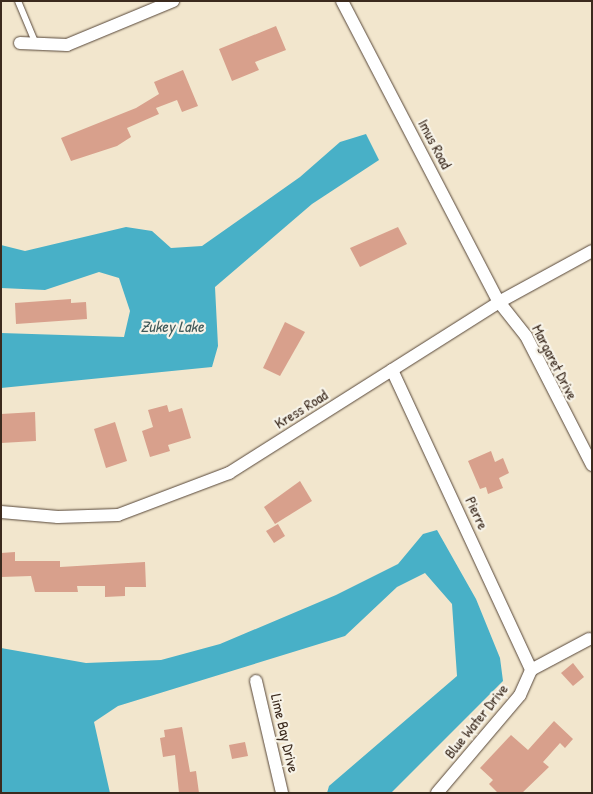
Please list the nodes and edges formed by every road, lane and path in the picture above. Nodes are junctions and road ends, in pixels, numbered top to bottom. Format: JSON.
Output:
{"nodes":[{"id":1,"x":18,"y":1,"type":"edge"},
{"id":2,"x":173,"y":1,"type":"edge"},
{"id":3,"x":342,"y":1,"type":"edge"},
{"id":4,"x":20,"y":43,"type":"dead end"},
{"id":5,"x":36,"y":44,"type":"junction"},
{"id":6,"x":592,"y":251,"type":"edge"},
{"id":7,"x":499,"y":302,"type":"junction"},
{"id":8,"x":392,"y":370,"type":"junction"},
{"id":9,"x":592,"y":465,"type":"edge"},
{"id":10,"x":1,"y":512,"type":"edge"},
{"id":11,"x":589,"y":639,"type":"dead end"},
{"id":12,"x":531,"y":670,"type":"junction"},
{"id":13,"x":256,"y":681,"type":"dead end"},
{"id":14,"x":282,"y":793,"type":"edge"},
{"id":15,"x":437,"y":793,"type":"edge"}],
"edges":[{"from":1,"to":5,"type":"lane"},
{"from":2,"to":5,"type":"street"},
{"from":3,"to":7,"type":"street","name":"Imus Road"},
{"from":4,"to":5,"type":"street"},
{"from":6,"to":7,"type":"street","name":"Kress Road"},
{"from":7,"to":8,"type":"street","name":"Kress Road"},
{"from":7,"to":9,"type":"street","name":"Margaret Drive"},
{"from":8,"to":10,"type":"street","name":"Kress Road"},
{"from":8,"to":12,"type":"street","name":"Pierre"},
{"from":11,"to":12,"type":"street"},
{"from":12,"to":15,"type":"street","name":"Blue Water Drive"},
{"from":13,"to":14,"type":"street","name":"Lime Bay Drive"}]}
